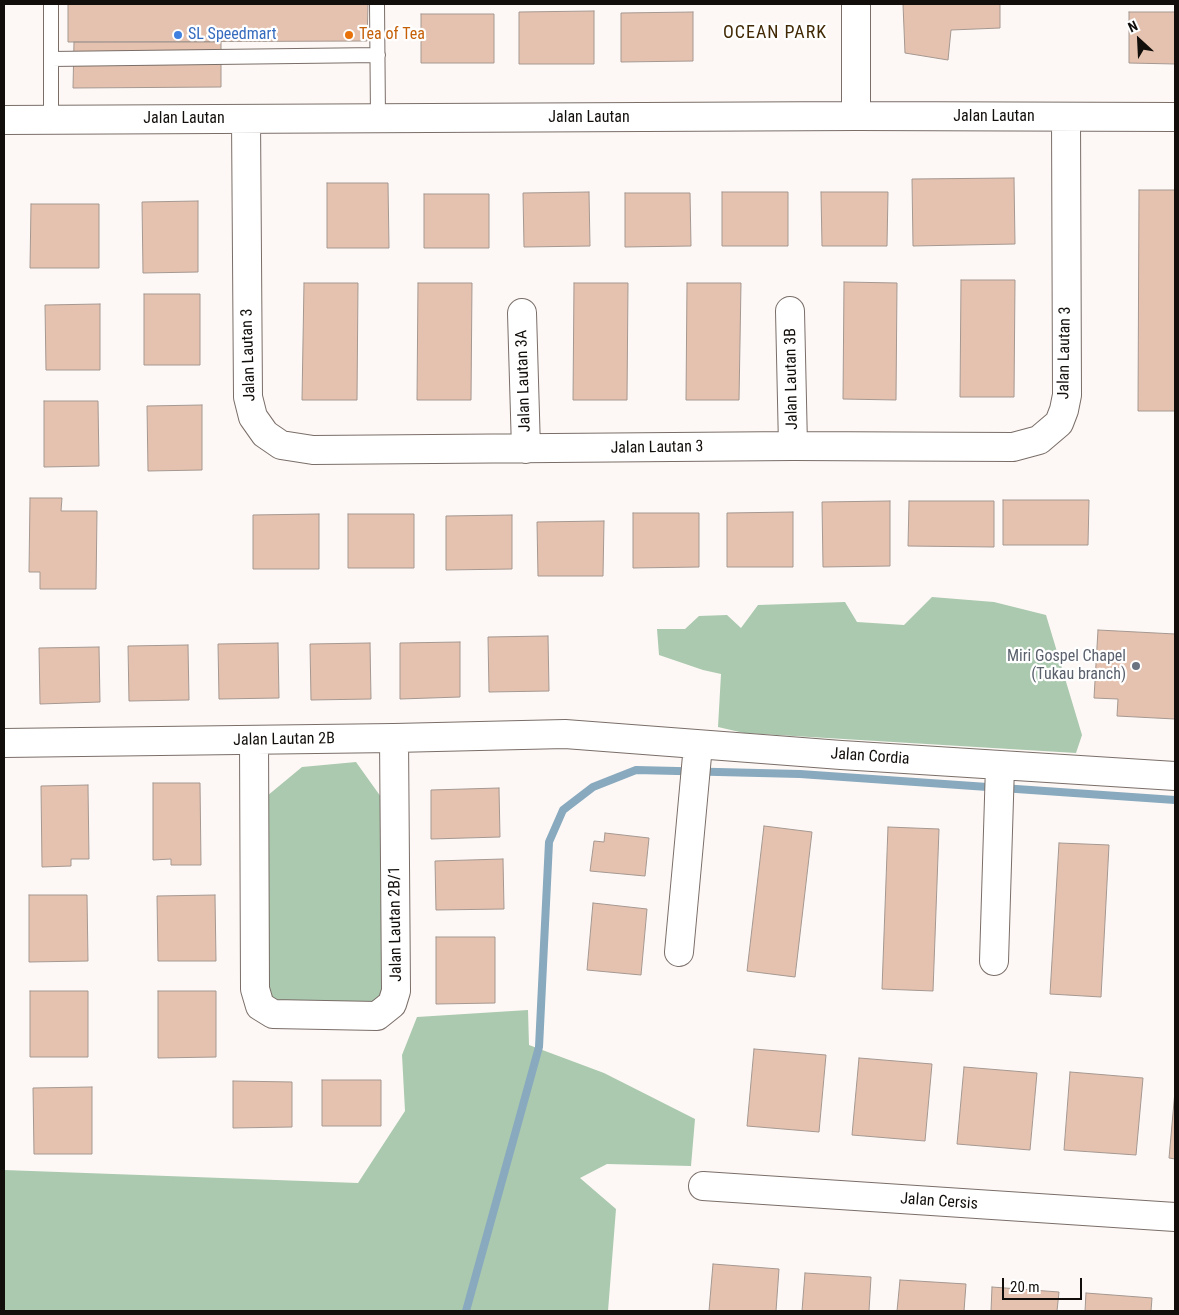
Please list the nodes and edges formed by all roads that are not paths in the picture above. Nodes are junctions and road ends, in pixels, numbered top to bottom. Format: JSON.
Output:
{"nodes":[{"id":1,"x":51,"y":4,"type":"edge"},
{"id":2,"x":378,"y":4,"type":"edge"},
{"id":3,"x":856,"y":4,"type":"edge"},
{"id":4,"x":378,"y":55,"type":"junction"},
{"id":5,"x":51,"y":59,"type":"junction"},
{"id":6,"x":856,"y":116,"type":"junction"},
{"id":7,"x":1066,"y":117,"type":"junction"},
{"id":8,"x":378,"y":118,"type":"junction"},
{"id":9,"x":1175,"y":118,"type":"edge"},
{"id":10,"x":51,"y":119,"type":"junction"},
{"id":11,"x":246,"y":119,"type":"junction"},
{"id":12,"x":4,"y":120,"type":"edge"},
{"id":13,"x":790,"y":311,"type":"dead end"},
{"id":14,"x":522,"y":313,"type":"dead end"},
{"id":15,"x":793,"y":446,"type":"junction"},
{"id":16,"x":526,"y":449,"type":"junction"},
{"id":17,"x":565,"y":734,"type":"joint"},
{"id":18,"x":394,"y":738,"type":"junction"},
{"id":19,"x":254,"y":740,"type":"junction"},
{"id":20,"x":4,"y":743,"type":"edge"},
{"id":21,"x":696,"y":762,"type":"junction"},
{"id":22,"x":1000,"y":772,"type":"junction"},
{"id":23,"x":1175,"y":776,"type":"edge"},
{"id":24,"x":679,"y":952,"type":"dead end"},
{"id":25,"x":994,"y":960,"type":"dead end"},
{"id":26,"x":703,"y":1186,"type":"dead end"},
{"id":27,"x":1175,"y":1218,"type":"edge"}],
"edges":[{"from":1,"to":5,"type":"lane"},
{"from":2,"to":4,"type":"lane"},
{"from":3,"to":6,"type":"street"},
{"from":4,"to":5,"type":"lane"},
{"from":4,"to":8,"type":"lane"},
{"from":5,"to":10,"type":"lane"},
{"from":6,"to":7,"type":"street","name":"Jalan Lautan"},
{"from":6,"to":8,"type":"street","name":"Jalan Lautan"},
{"from":7,"to":9,"type":"street","name":"Jalan Lautan"},
{"from":7,"to":15,"type":"street","name":"Jalan Lautan 3"},
{"from":8,"to":11,"type":"street","name":"Jalan Lautan"},
{"from":10,"to":11,"type":"street","name":"Jalan Lautan"},
{"from":10,"to":12,"type":"street","name":"Jalan Lautan"},
{"from":11,"to":16,"type":"street","name":"Jalan Lautan 3"},
{"from":13,"to":15,"type":"street","name":"Jalan Lautan 3B"},
{"from":14,"to":16,"type":"street","name":"Jalan Lautan 3A"},
{"from":15,"to":16,"type":"street","name":"Jalan Lautan 3"},
{"from":17,"to":18,"type":"street","name":"Jalan Lautan 2B"},
{"from":17,"to":21,"type":"street","name":"Jalan Cordia"},
{"from":18,"to":19,"type":"street","name":"Jalan Lautan 2B"},
{"from":18,"to":19,"type":"street","name":"Jalan Lautan 2B/1"},
{"from":19,"to":20,"type":"street","name":"Jalan Lautan 2B"},
{"from":21,"to":22,"type":"street","name":"Jalan Cordia"},
{"from":21,"to":24,"type":"street"},
{"from":22,"to":23,"type":"street","name":"Jalan Cordia"},
{"from":22,"to":25,"type":"street"},
{"from":26,"to":27,"type":"street","name":"Jalan Cersis"}]}
